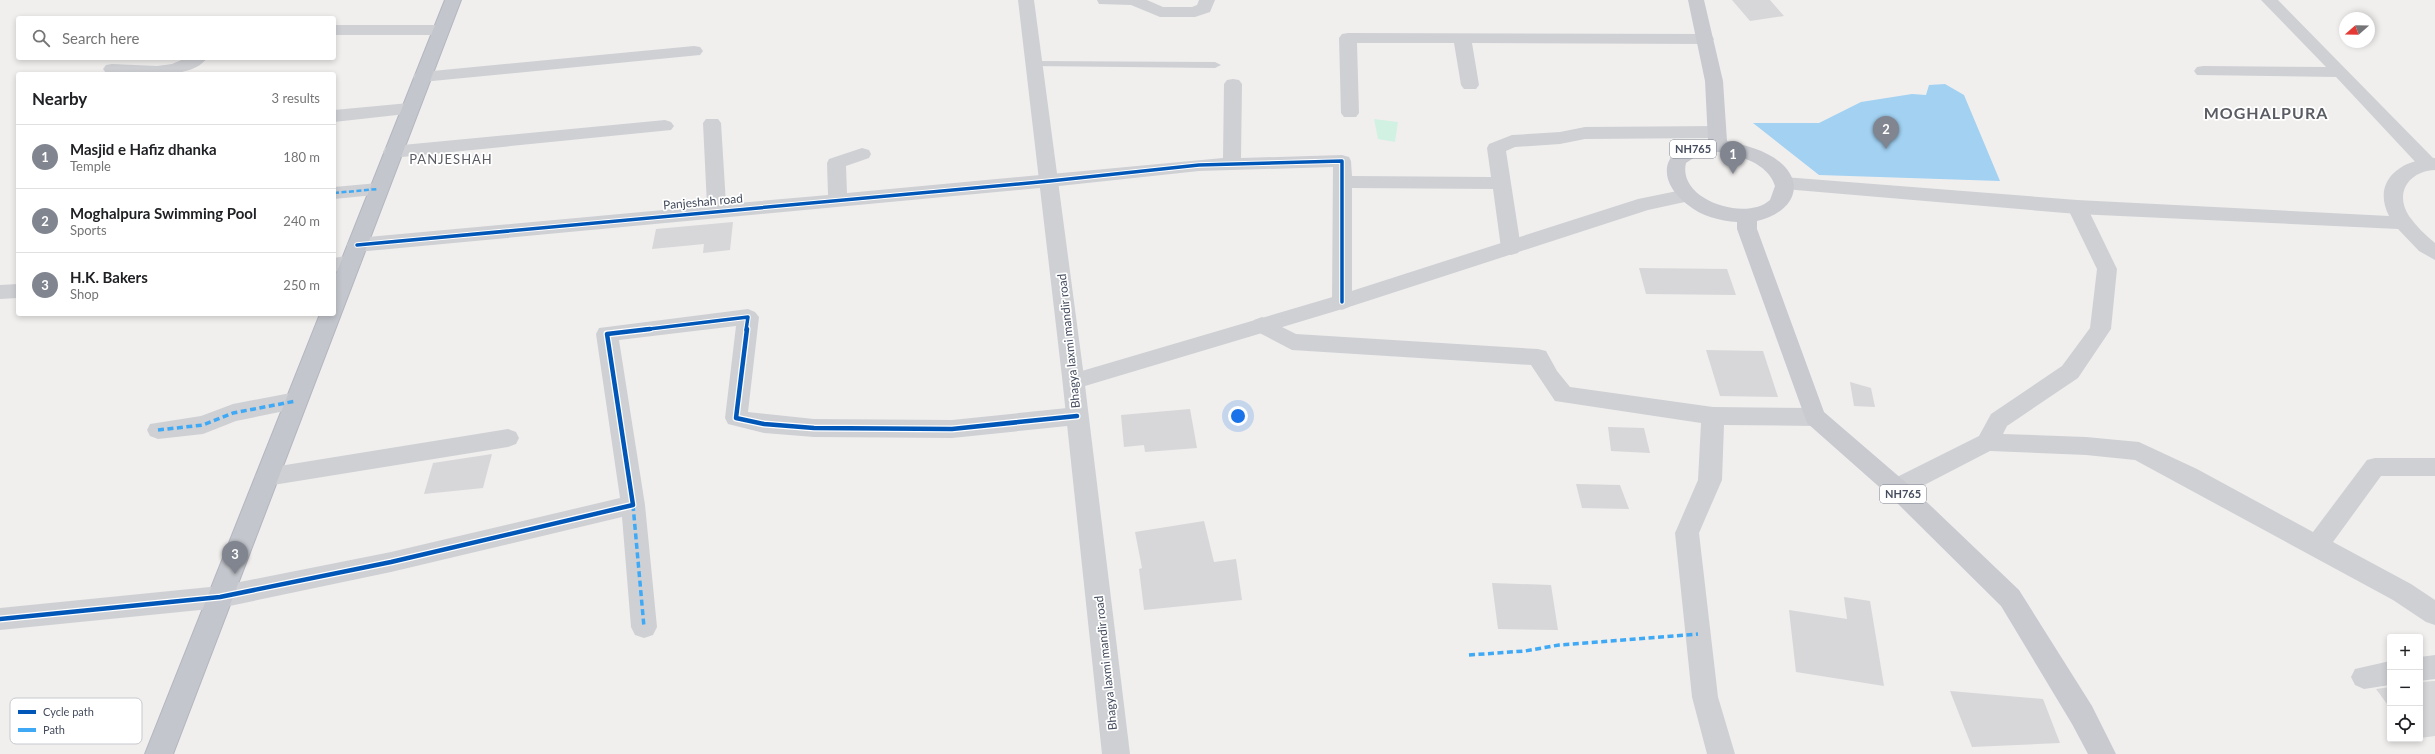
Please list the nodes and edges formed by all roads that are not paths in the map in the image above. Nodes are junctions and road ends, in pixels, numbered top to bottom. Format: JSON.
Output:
{"nodes":[{"id":1,"x":453,"y":0,"type":"edge"},
{"id":2,"x":1026,"y":0,"type":"edge"},
{"id":3,"x":1105,"y":0,"type":"edge"},
{"id":4,"x":1136,"y":0,"type":"edge"},
{"id":5,"x":1207,"y":0,"type":"edge"},
{"id":6,"x":1696,"y":0,"type":"edge"},
{"id":7,"x":2269,"y":0,"type":"edge"},
{"id":8,"x":336,"y":30,"type":"edge"},
{"id":9,"x":440,"y":30,"type":"junction"},
{"id":10,"x":1462,"y":38,"type":"junction"},
{"id":11,"x":1705,"y":40,"type":"junction"},
{"id":12,"x":694,"y":51,"type":"dead end"},
{"id":13,"x":195,"y":60,"type":"edge"},
{"id":14,"x":1034,"y":64,"type":"junction"},
{"id":15,"x":1215,"y":65,"type":"dead end"},
{"id":16,"x":112,"y":69,"type":"dead end"},
{"id":17,"x":2203,"y":71,"type":"dead end"},
{"id":18,"x":2342,"y":72,"type":"junction"},
{"id":19,"x":422,"y":76,"type":"junction"},
{"id":20,"x":1232,"y":84,"type":"dead end"},
{"id":21,"x":1470,"y":85,"type":"dead end"},
{"id":22,"x":409,"y":109,"type":"junction"},
{"id":23,"x":1350,"y":113,"type":"dead end"},
{"id":24,"x":336,"y":116,"type":"edge"},
{"id":25,"x":712,"y":123,"type":"dead end"},
{"id":26,"x":665,"y":126,"type":"dead end"},
{"id":27,"x":1718,"y":139,"type":"junction"},
{"id":28,"x":392,"y":152,"type":"junction"},
{"id":29,"x":862,"y":154,"type":"dead end"},
{"id":30,"x":1232,"y":162,"type":"junction"},
{"id":31,"x":2432,"y":164,"type":"edge"},
{"id":32,"x":1050,"y":181,"type":"junction"},
{"id":33,"x":1342,"y":182,"type":"junction"},
{"id":34,"x":1500,"y":183,"type":"junction"},
{"id":35,"x":1784,"y":183,"type":"junction"},
{"id":36,"x":378,"y":189,"type":"junction"},
{"id":37,"x":336,"y":193,"type":"edge"},
{"id":38,"x":1687,"y":195,"type":"junction"},
{"id":39,"x":838,"y":200,"type":"junction"},
{"id":40,"x":2077,"y":207,"type":"junction"},
{"id":41,"x":717,"y":211,"type":"junction"},
{"id":42,"x":1747,"y":216,"type":"junction"},
{"id":43,"x":2403,"y":223,"type":"junction"},
{"id":44,"x":1511,"y":248,"type":"junction"},
{"id":45,"x":2435,"y":252,"type":"edge"},
{"id":46,"x":348,"y":257,"type":"edge"},
{"id":47,"x":16,"y":291,"type":"edge"},
{"id":48,"x":0,"y":292,"type":"edge"},
{"id":49,"x":336,"y":299,"type":"edge"},
{"id":50,"x":1342,"y":302,"type":"junction"},
{"id":51,"x":330,"y":316,"type":"edge"},
{"id":52,"x":1262,"y":326,"type":"junction"},
{"id":53,"x":1075,"y":381,"type":"junction"},
{"id":54,"x":296,"y":401,"type":"junction"},
{"id":55,"x":1077,"y":416,"type":"junction"},
{"id":56,"x":1713,"y":416,"type":"junction"},
{"id":57,"x":1815,"y":417,"type":"junction"},
{"id":58,"x":158,"y":430,"type":"dead end"},
{"id":59,"x":508,"y":438,"type":"dead end"},
{"id":60,"x":1987,"y":442,"type":"junction"},
{"id":61,"x":2435,"y":467,"type":"edge"},
{"id":62,"x":267,"y":477,"type":"junction"},
{"id":63,"x":1897,"y":488,"type":"junction"},
{"id":64,"x":633,"y":505,"type":"junction"},
{"id":65,"x":2316,"y":546,"type":"junction"},
{"id":66,"x":220,"y":597,"type":"junction"},
{"id":67,"x":2435,"y":614,"type":"edge"},
{"id":68,"x":0,"y":619,"type":"edge"},
{"id":69,"x":644,"y":627,"type":"dead end"},
{"id":70,"x":2435,"y":668,"type":"edge"},
{"id":71,"x":2423,"y":669,"type":"edge"},
{"id":72,"x":2387,"y":673,"type":"edge"},
{"id":73,"x":2364,"y":677,"type":"dead end"},
{"id":74,"x":159,"y":754,"type":"edge"},
{"id":75,"x":1116,"y":754,"type":"edge"},
{"id":76,"x":1721,"y":754,"type":"edge"},
{"id":77,"x":2102,"y":754,"type":"edge"}],
"edges":[{"from":1,"to":9,"type":"highway"},
{"from":2,"to":14,"type":"main road","name":"Bhagya laxmi mandir road"},
{"from":3,"to":4,"type":"street"},
{"from":4,"to":5,"type":"street"},
{"from":6,"to":11,"type":"main road","number":"NH765"},
{"from":7,"to":18,"type":"street"},
{"from":8,"to":9,"type":"street"},
{"from":9,"to":19,"type":"highway"},
{"from":10,"to":11,"type":"street"},
{"from":10,"to":21,"type":"street"},
{"from":10,"to":23,"type":"street"},
{"from":11,"to":27,"type":"main road","number":"NH765"},
{"from":12,"to":19,"type":"street"},
{"from":13,"to":16,"type":"street"},
{"from":14,"to":15,"type":"lane"},
{"from":14,"to":32,"type":"main road","name":"Bhagya laxmi mandir road"},
{"from":17,"to":18,"type":"street"},
{"from":18,"to":31,"type":"street"},
{"from":19,"to":22,"type":"highway"},
{"from":20,"to":30,"type":"street"},
{"from":22,"to":24,"type":"street"},
{"from":22,"to":28,"type":"highway"},
{"from":25,"to":41,"type":"street"},
{"from":26,"to":28,"type":"street"},
{"from":27,"to":34,"type":"street"},
{"from":27,"to":35,"type":"main road","number":"NH765"},
{"from":27,"to":38,"type":"main road","number":"NH765"},
{"from":28,"to":36,"type":"highway"},
{"from":29,"to":39,"type":"street"},
{"from":30,"to":32,"type":"street","name":"Panjeshah road"},
{"from":30,"to":33,"type":"street","name":"Panjeshah road"},
{"from":31,"to":43,"type":"street"},
{"from":32,"to":39,"type":"street","name":"Panjeshah road"},
{"from":32,"to":53,"type":"main road","name":"Bhagya laxmi mandir road"},
{"from":33,"to":34,"type":"street"},
{"from":33,"to":50,"type":"street"},
{"from":34,"to":44,"type":"street"},
{"from":35,"to":40,"type":"street"},
{"from":35,"to":42,"type":"main road","number":"NH765"},
{"from":36,"to":37,"type":"street"},
{"from":36,"to":46,"type":"highway"},
{"from":38,"to":42,"type":"main road","number":"NH765"},
{"from":38,"to":44,"type":"street"},
{"from":39,"to":41,"type":"street","name":"Panjeshah road"},
{"from":40,"to":43,"type":"street"},
{"from":40,"to":60,"type":"street"},
{"from":41,"to":46,"type":"street","name":"Panjeshah road"},
{"from":42,"to":57,"type":"main road","number":"NH765"},
{"from":43,"to":45,"type":"street"},
{"from":44,"to":50,"type":"street"},
{"from":46,"to":49,"type":"highway"},
{"from":47,"to":48,"type":"street"},
{"from":50,"to":52,"type":"street"},
{"from":51,"to":54,"type":"highway"},
{"from":52,"to":53,"type":"street"},
{"from":52,"to":56,"type":"street"},
{"from":53,"to":55,"type":"main road","name":"Bhagya laxmi mandir road"},
{"from":54,"to":58,"type":"street"},
{"from":54,"to":62,"type":"highway"},
{"from":55,"to":64,"type":"street"},
{"from":55,"to":75,"type":"main road","name":"Bhagya laxmi mandir road"},
{"from":56,"to":57,"type":"street"},
{"from":56,"to":76,"type":"street"},
{"from":57,"to":63,"type":"main road","number":"NH765"},
{"from":59,"to":62,"type":"street"},
{"from":60,"to":63,"type":"street"},
{"from":60,"to":65,"type":"street"},
{"from":61,"to":65,"type":"street"},
{"from":62,"to":66,"type":"highway"},
{"from":63,"to":77,"type":"main road","number":"NH765"},
{"from":64,"to":66,"type":"street"},
{"from":64,"to":69,"type":"street"},
{"from":65,"to":67,"type":"street"},
{"from":66,"to":68,"type":"street"},
{"from":66,"to":74,"type":"highway"},
{"from":70,"to":71,"type":"street"},
{"from":72,"to":73,"type":"street"}]}
